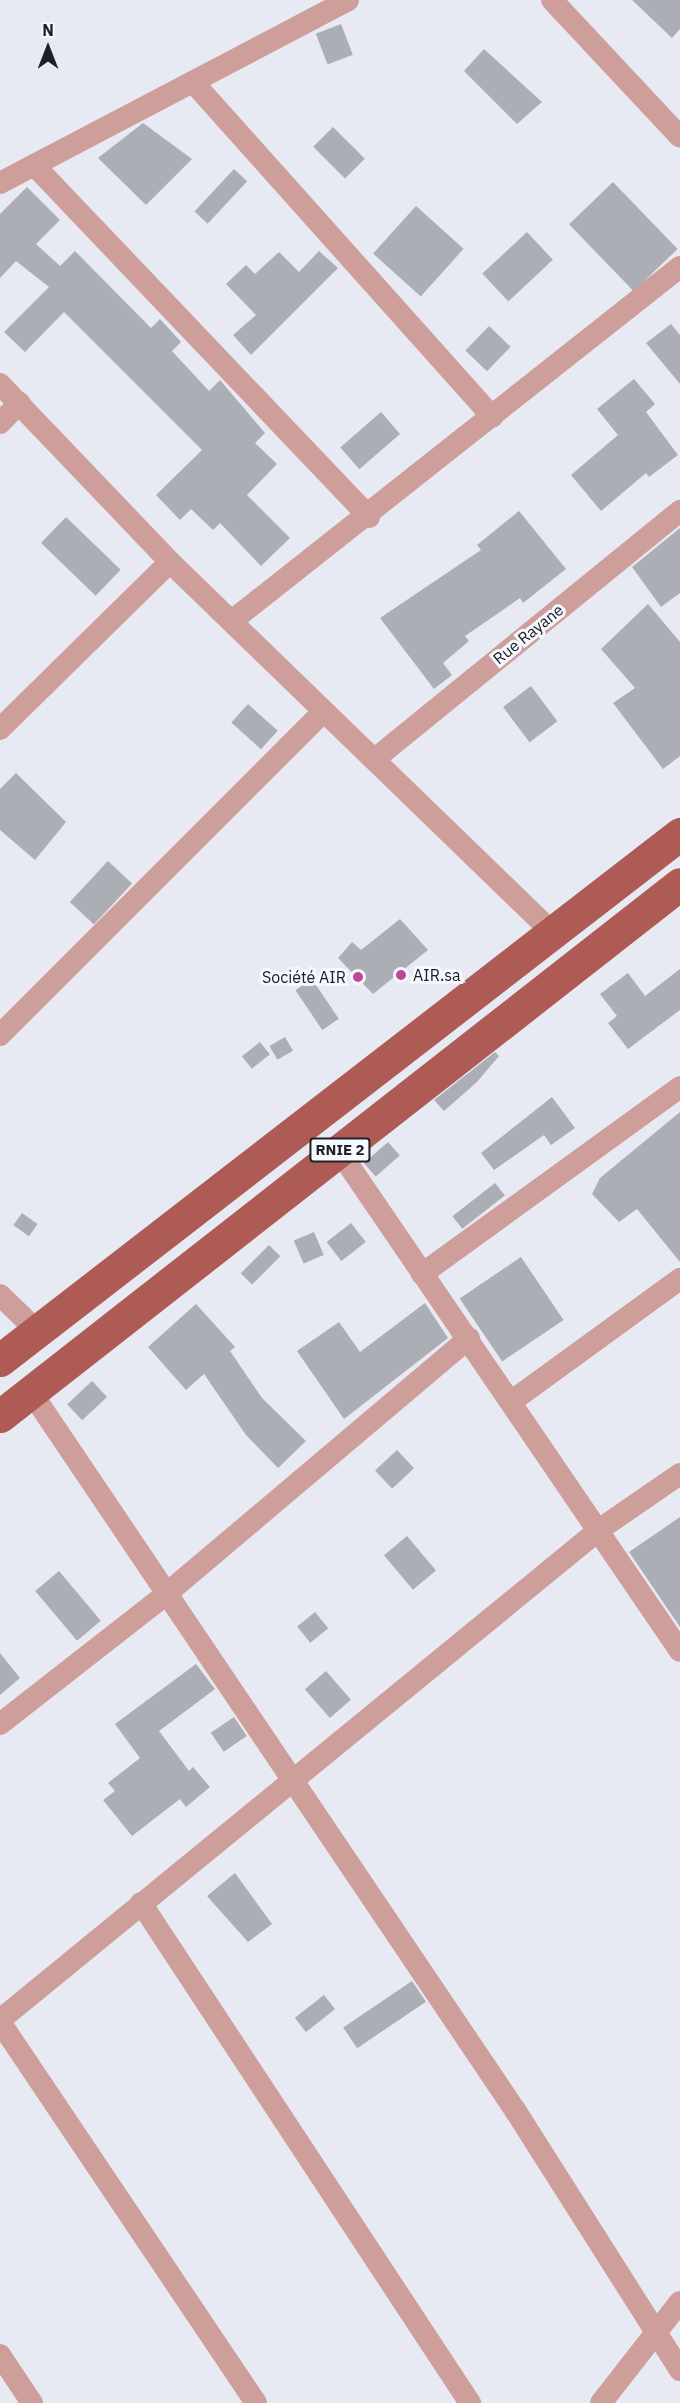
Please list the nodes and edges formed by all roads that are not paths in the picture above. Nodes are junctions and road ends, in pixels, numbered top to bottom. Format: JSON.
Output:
{"nodes":[{"id":1,"x":348,"y":0,"type":"edge"},
{"id":2,"x":552,"y":0,"type":"edge"},
{"id":3,"x":193,"y":82,"type":"junction"},
{"id":4,"x":680,"y":137,"type":"edge"},
{"id":5,"x":34,"y":165,"type":"junction"},
{"id":6,"x":0,"y":183,"type":"edge"},
{"id":7,"x":680,"y":267,"type":"edge"},
{"id":8,"x":0,"y":384,"type":"edge"},
{"id":9,"x":19,"y":403,"type":"junction"},
{"id":10,"x":492,"y":417,"type":"junction"},
{"id":11,"x":0,"y":423,"type":"edge"},
{"id":12,"x":680,"y":511,"type":"edge"},
{"id":13,"x":369,"y":517,"type":"junction"},
{"id":14,"x":170,"y":562,"type":"junction"},
{"id":15,"x":233,"y":620,"type":"junction"},
{"id":16,"x":323,"y":712,"type":"junction"},
{"id":17,"x":0,"y":729,"type":"edge"},
{"id":18,"x":376,"y":758,"type":"junction"},
{"id":19,"x":680,"y":834,"type":"edge"},
{"id":20,"x":680,"y":884,"type":"edge"},
{"id":21,"x":552,"y":932,"type":"junction"},
{"id":22,"x":0,"y":1035,"type":"edge"},
{"id":23,"x":680,"y":1087,"type":"edge"},
{"id":24,"x":339,"y":1151,"type":"junction"},
{"id":25,"x":423,"y":1274,"type":"junction"},
{"id":26,"x":680,"y":1279,"type":"edge"},
{"id":27,"x":1,"y":1298,"type":"edge"},
{"id":28,"x":37,"y":1331,"type":"junction"},
{"id":29,"x":469,"y":1338,"type":"junction"},
{"id":30,"x":0,"y":1360,"type":"edge"},
{"id":31,"x":31,"y":1392,"type":"junction"},
{"id":32,"x":512,"y":1401,"type":"junction"},
{"id":33,"x":0,"y":1416,"type":"edge"},
{"id":34,"x":680,"y":1474,"type":"edge"},
{"id":35,"x":600,"y":1529,"type":"junction"},
{"id":36,"x":165,"y":1595,"type":"junction"},
{"id":37,"x":680,"y":1651,"type":"edge"},
{"id":38,"x":0,"y":1724,"type":"edge"},
{"id":39,"x":290,"y":1779,"type":"junction"},
{"id":40,"x":141,"y":1903,"type":"junction"},
{"id":41,"x":0,"y":2021,"type":"edge"},
{"id":42,"x":680,"y":2302,"type":"edge"},
{"id":43,"x":655,"y":2334,"type":"junction"},
{"id":44,"x":0,"y":2355,"type":"edge"},
{"id":45,"x":680,"y":2370,"type":"edge"},
{"id":46,"x":32,"y":2403,"type":"edge"},
{"id":47,"x":256,"y":2403,"type":"edge"},
{"id":48,"x":470,"y":2403,"type":"edge"},
{"id":49,"x":601,"y":2403,"type":"edge"}],
"edges":[{"from":1,"to":3,"type":"street"},
{"from":2,"to":4,"type":"street"},
{"from":3,"to":5,"type":"street"},
{"from":3,"to":10,"type":"street"},
{"from":5,"to":6,"type":"street"},
{"from":5,"to":13,"type":"street"},
{"from":7,"to":10,"type":"street"},
{"from":8,"to":9,"type":"street"},
{"from":9,"to":11,"type":"street"},
{"from":9,"to":14,"type":"street"},
{"from":10,"to":13,"type":"street"},
{"from":12,"to":18,"type":"street","name":"Rue Rayane"},
{"from":13,"to":15,"type":"street"},
{"from":14,"to":15,"type":"street"},
{"from":14,"to":17,"type":"street"},
{"from":15,"to":16,"type":"street"},
{"from":16,"to":18,"type":"street"},
{"from":16,"to":22,"type":"street"},
{"from":18,"to":21,"type":"street"},
{"from":19,"to":21,"type":"main road","number":"RNIE 2"},
{"from":20,"to":24,"type":"main road","number":"RNIE 2"},
{"from":21,"to":28,"type":"main road","number":"RNIE 2"},
{"from":23,"to":25,"type":"street"},
{"from":24,"to":25,"type":"street"},
{"from":24,"to":31,"type":"main road","number":"RNIE 2"},
{"from":25,"to":29,"type":"street"},
{"from":26,"to":32,"type":"street"},
{"from":27,"to":28,"type":"street"},
{"from":28,"to":30,"type":"main road","number":"RNIE 2"},
{"from":29,"to":32,"type":"street"},
{"from":29,"to":36,"type":"street"},
{"from":31,"to":33,"type":"main road","number":"RNIE 2"},
{"from":31,"to":36,"type":"street"},
{"from":32,"to":35,"type":"street"},
{"from":34,"to":35,"type":"street"},
{"from":35,"to":37,"type":"street"},
{"from":35,"to":39,"type":"street"},
{"from":36,"to":38,"type":"street"},
{"from":36,"to":39,"type":"street"},
{"from":39,"to":40,"type":"street"},
{"from":39,"to":43,"type":"street"},
{"from":40,"to":41,"type":"street"},
{"from":40,"to":48,"type":"street"},
{"from":41,"to":47,"type":"street"},
{"from":42,"to":43,"type":"street"},
{"from":43,"to":45,"type":"street"},
{"from":43,"to":49,"type":"street"},
{"from":44,"to":46,"type":"street"}]}
